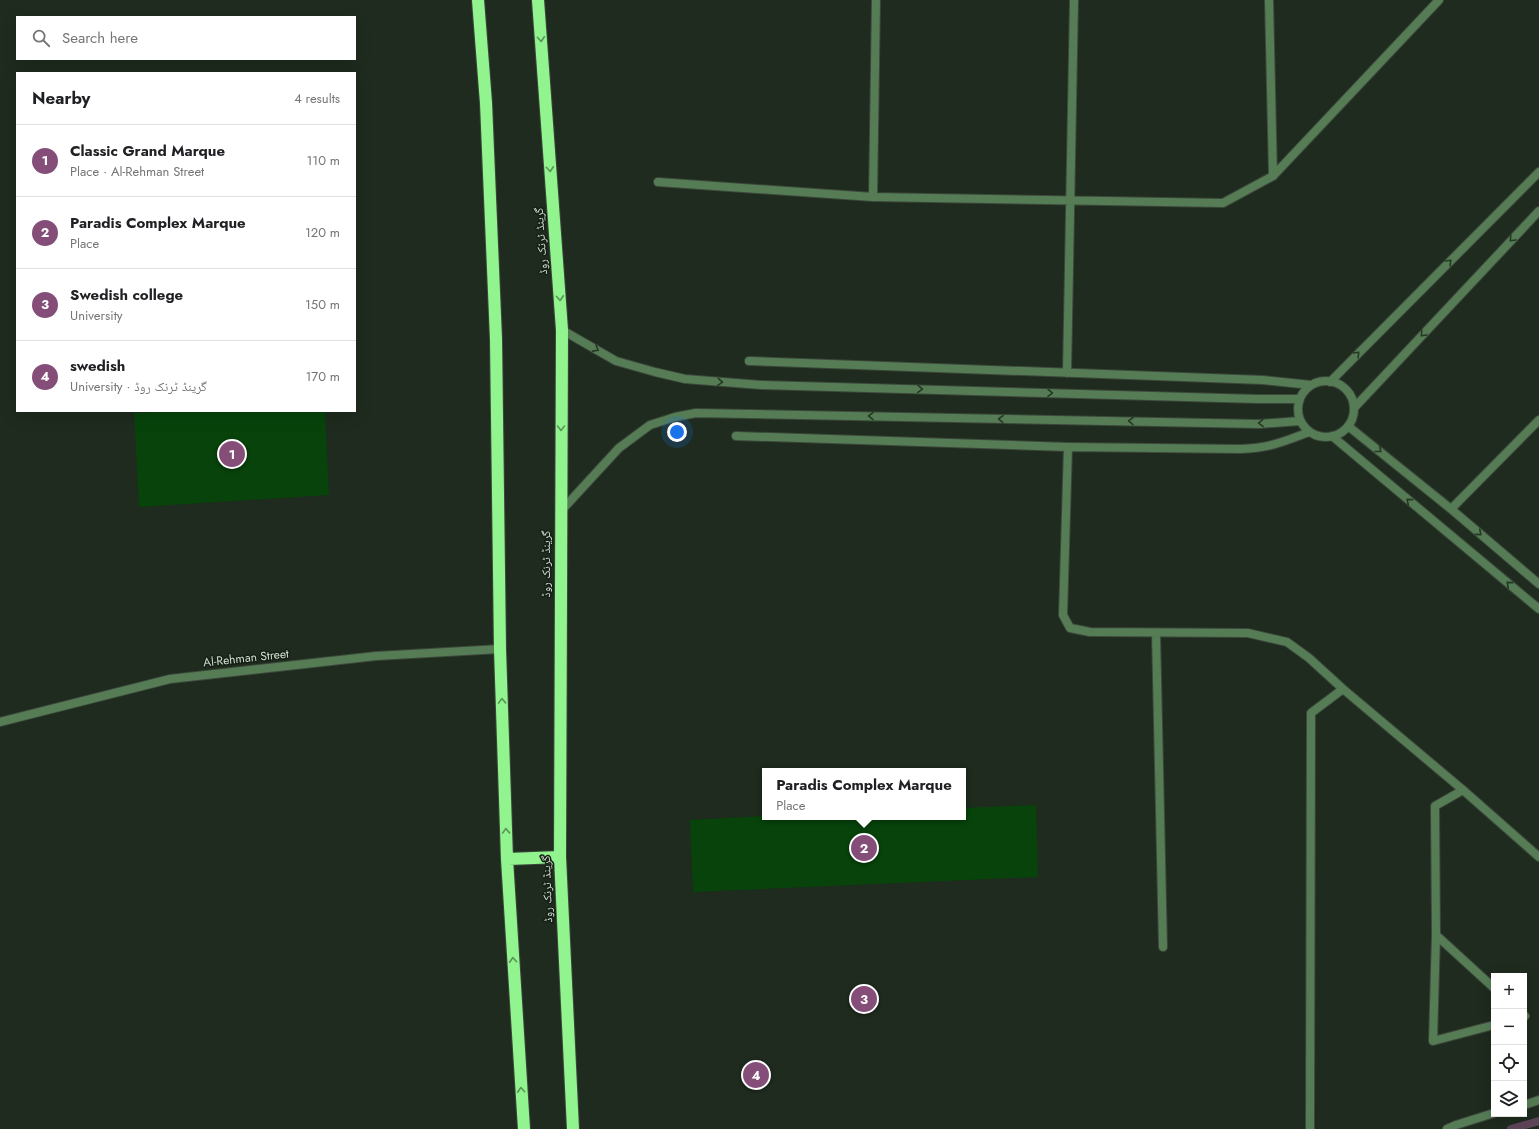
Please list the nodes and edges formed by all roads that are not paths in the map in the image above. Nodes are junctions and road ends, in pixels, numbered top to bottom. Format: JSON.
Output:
{"nodes":[{"id":1,"x":478,"y":0,"type":"edge"},
{"id":2,"x":538,"y":0,"type":"edge"},
{"id":3,"x":876,"y":0,"type":"edge"},
{"id":4,"x":1074,"y":0,"type":"edge"},
{"id":5,"x":1269,"y":0,"type":"edge"},
{"id":6,"x":1438,"y":1,"type":"edge"},
{"id":7,"x":1539,"y":172,"type":"edge"},
{"id":8,"x":1273,"y":176,"type":"junction"},
{"id":9,"x":658,"y":182,"type":"dead end"},
{"id":10,"x":873,"y":196,"type":"junction"},
{"id":11,"x":1070,"y":200,"type":"junction"},
{"id":12,"x":1539,"y":211,"type":"edge"},
{"id":13,"x":562,"y":330,"type":"junction"},
{"id":14,"x":749,"y":361,"type":"dead end"},
{"id":15,"x":1067,"y":373,"type":"junction"},
{"id":16,"x":1330,"y":382,"type":"junction"},
{"id":17,"x":1311,"y":386,"type":"junction"},
{"id":18,"x":1300,"y":399,"type":"junction"},
{"id":19,"x":1354,"y":408,"type":"junction"},
{"id":20,"x":1539,"y":420,"type":"edge"},
{"id":21,"x":1300,"y":422,"type":"junction"},
{"id":22,"x":1348,"y":426,"type":"junction"},
{"id":23,"x":1309,"y":432,"type":"junction"},
{"id":24,"x":736,"y":436,"type":"dead end"},
{"id":25,"x":1332,"y":436,"type":"junction"},
{"id":26,"x":1068,"y":448,"type":"junction"},
{"id":27,"x":1451,"y":509,"type":"junction"},
{"id":28,"x":561,"y":511,"type":"junction"},
{"id":29,"x":1539,"y":584,"type":"edge"},
{"id":30,"x":1539,"y":609,"type":"edge"},
{"id":31,"x":1156,"y":633,"type":"junction"},
{"id":32,"x":500,"y":649,"type":"junction"},
{"id":33,"x":1343,"y":689,"type":"junction"},
{"id":34,"x":0,"y":722,"type":"edge"},
{"id":35,"x":1463,"y":790,"type":"junction"},
{"id":36,"x":560,"y":857,"type":"junction"},
{"id":37,"x":1539,"y":857,"type":"edge"},
{"id":38,"x":507,"y":859,"type":"junction"},
{"id":39,"x":1436,"y":935,"type":"junction"},
{"id":40,"x":1163,"y":947,"type":"dead end"},
{"id":41,"x":1491,"y":985,"type":"edge"},
{"id":42,"x":1491,"y":1025,"type":"edge"},
{"id":43,"x":1539,"y":1100,"type":"edge"},
{"id":44,"x":1527,"y":1103,"type":"edge"},
{"id":45,"x":1491,"y":1114,"type":"edge"},
{"id":46,"x":524,"y":1129,"type":"edge"},
{"id":47,"x":573,"y":1129,"type":"edge"},
{"id":48,"x":1310,"y":1129,"type":"edge"},
{"id":49,"x":1447,"y":1129,"type":"edge"}],
"edges":[{"from":1,"to":32,"type":"highway"},
{"from":2,"to":13,"type":"highway","name":"گرینڈ ٹرنک روڈ","one_way":true},
{"from":3,"to":10,"type":"street"},
{"from":4,"to":11,"type":"street"},
{"from":5,"to":8,"type":"street"},
{"from":6,"to":8,"type":"street"},
{"from":16,"to":7,"type":"street","one_way":true},
{"from":8,"to":11,"type":"street"},
{"from":9,"to":10,"type":"street"},
{"from":10,"to":11,"type":"street"},
{"from":11,"to":15,"type":"street"},
{"from":12,"to":19,"type":"street","one_way":true},
{"from":13,"to":18,"type":"street","one_way":true},
{"from":13,"to":28,"type":"highway","name":"گرینڈ ٹرنک روڈ","one_way":true},
{"from":14,"to":15,"type":"street"},
{"from":15,"to":17,"type":"street"},
{"from":16,"to":17,"type":"street"},
{"from":16,"to":19,"type":"street"},
{"from":17,"to":18,"type":"street"},
{"from":18,"to":21,"type":"street"},
{"from":19,"to":22,"type":"street"},
{"from":20,"to":27,"type":"street"},
{"from":21,"to":23,"type":"street"},
{"from":21,"to":28,"type":"street","one_way":true},
{"from":22,"to":25,"type":"street"},
{"from":22,"to":27,"type":"street","one_way":true},
{"from":23,"to":25,"type":"street"},
{"from":23,"to":26,"type":"street"},
{"from":24,"to":26,"type":"street"},
{"from":30,"to":25,"type":"street","one_way":true},
{"from":26,"to":31,"type":"street"},
{"from":27,"to":29,"type":"street","one_way":true},
{"from":28,"to":36,"type":"highway","name":"گرینڈ ٹرنک روڈ"},
{"from":31,"to":33,"type":"street"},
{"from":31,"to":40,"type":"street"},
{"from":32,"to":34,"type":"street","name":"Al-Rehman Street"},
{"from":38,"to":32,"type":"highway","one_way":true},
{"from":33,"to":35,"type":"street"},
{"from":33,"to":48,"type":"street"},
{"from":35,"to":37,"type":"street"},
{"from":35,"to":39,"type":"street"},
{"from":36,"to":38,"type":"highway"},
{"from":36,"to":47,"type":"highway","name":"گرینڈ ٹرنک روڈ"},
{"from":46,"to":38,"type":"highway","one_way":true},
{"from":39,"to":41,"type":"street"},
{"from":39,"to":42,"type":"street"},
{"from":43,"to":44,"type":"street"},
{"from":45,"to":49,"type":"street"}]}
